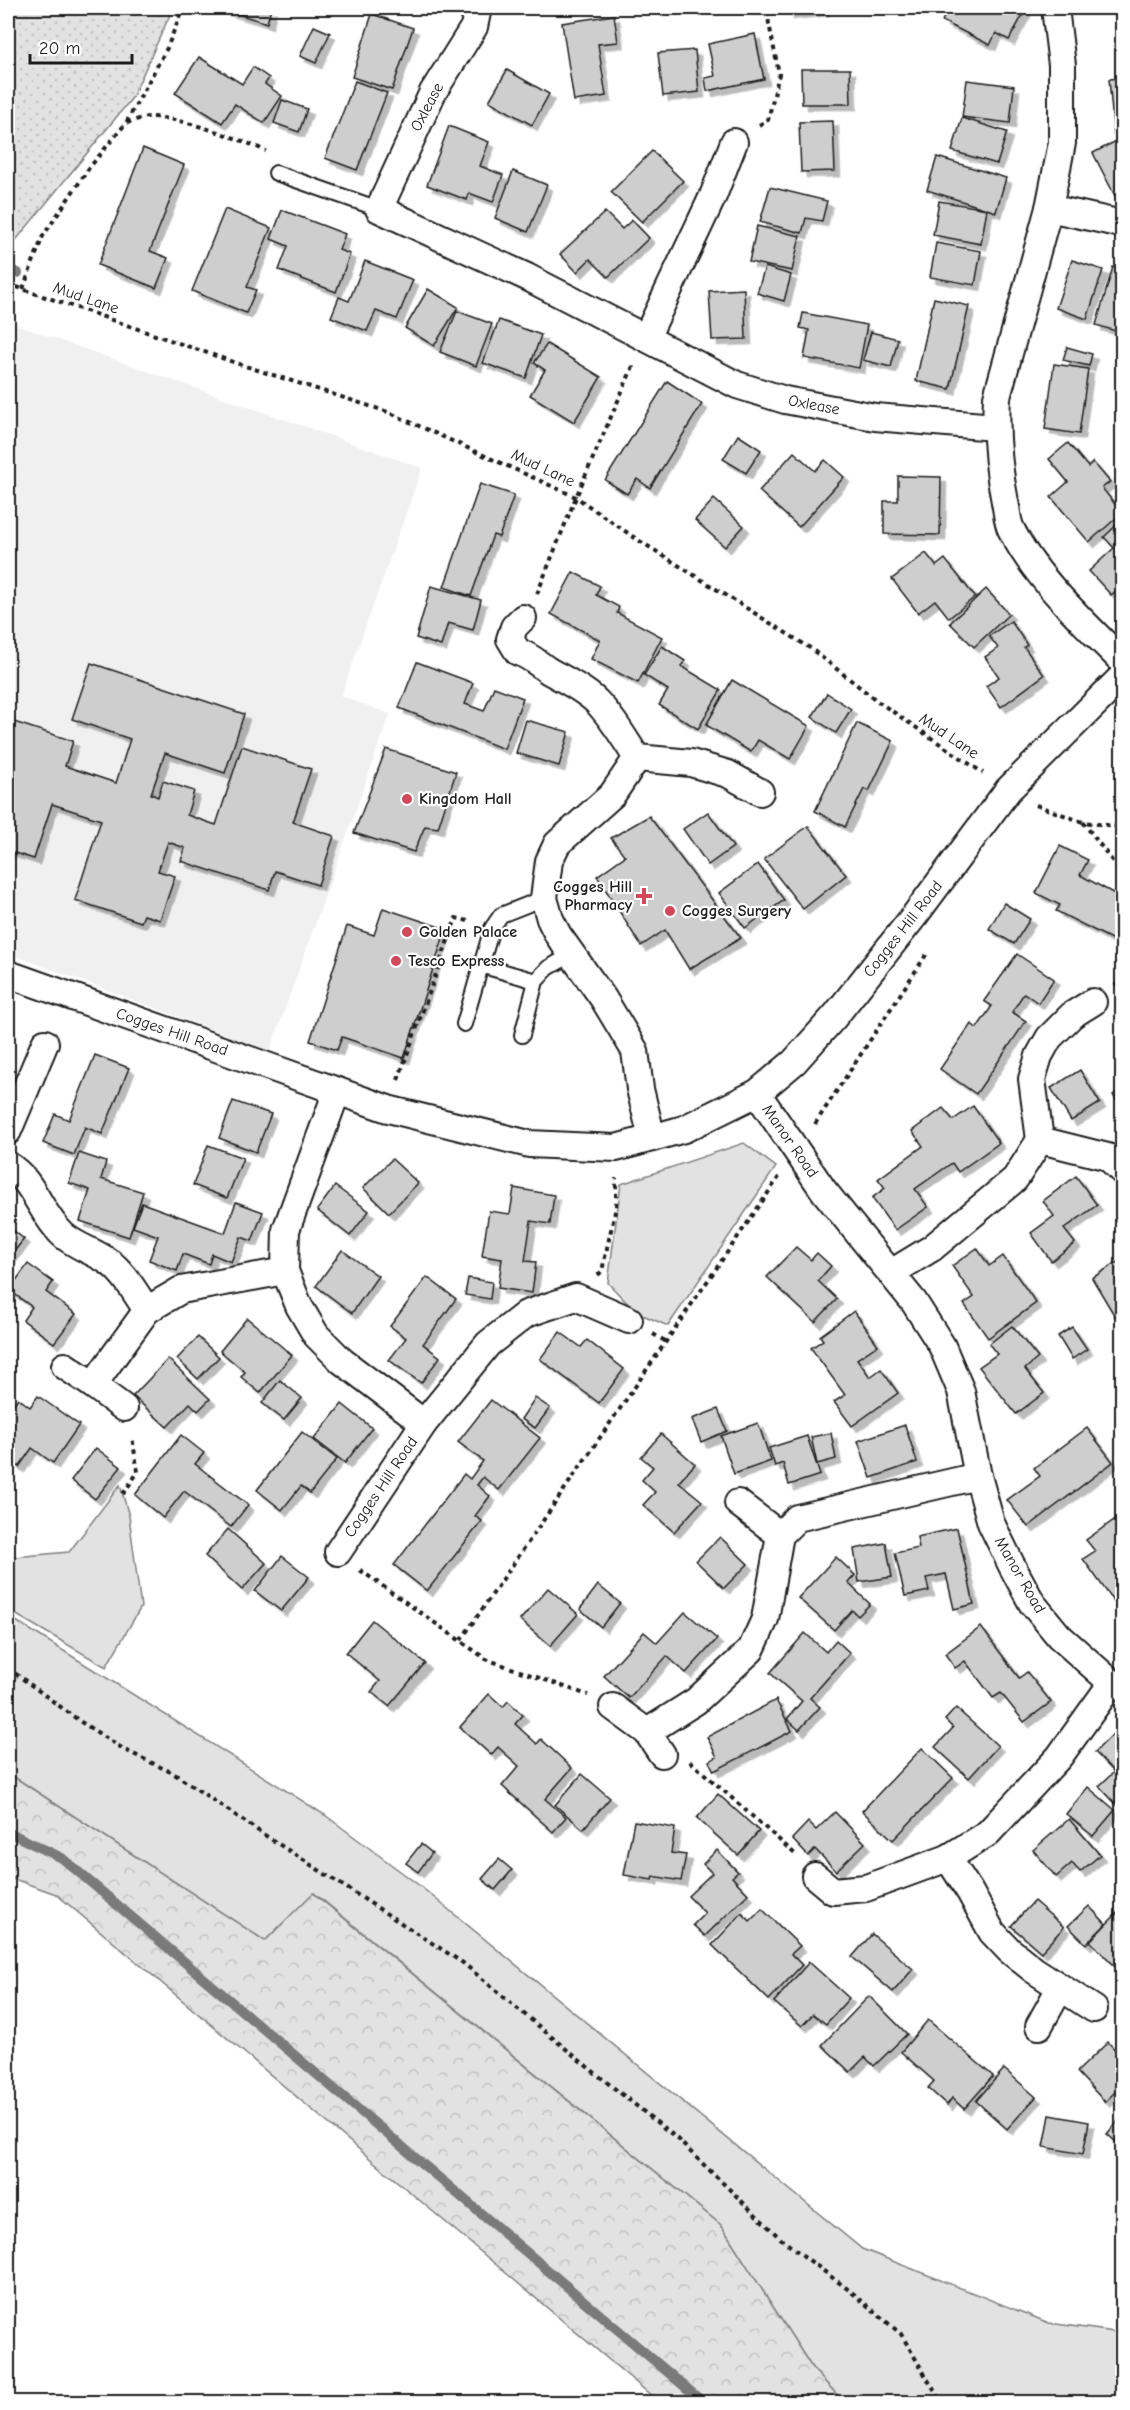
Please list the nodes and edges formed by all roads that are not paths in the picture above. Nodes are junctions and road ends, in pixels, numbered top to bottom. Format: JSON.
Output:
{"nodes":[{"id":1,"x":478,"y":8,"type":"edge"},
{"id":2,"x":1055,"y":8,"type":"edge"},
{"id":3,"x":734,"y":142,"type":"road end"},
{"id":4,"x":276,"y":173,"type":"road end"},
{"id":5,"x":1049,"y":208,"type":"junction"},
{"id":6,"x":379,"y":209,"type":"junction"},
{"id":7,"x":1122,"y":224,"type":"edge"},
{"id":8,"x":645,"y":338,"type":"junction"},
{"id":9,"x":995,"y":427,"type":"junction"},
{"id":10,"x":523,"y":618,"type":"road end"},
{"id":11,"x":1122,"y":661,"type":"edge"},
{"id":12,"x":1122,"y":677,"type":"edge"},
{"id":13,"x":637,"y":758,"type":"junction"},
{"id":14,"x":759,"y":792,"type":"dead end"},
{"id":15,"x":544,"y":898,"type":"junction"},
{"id":16,"x":571,"y":955,"type":"junction"},
{"id":17,"x":480,"y":965,"type":"junction"},
{"id":18,"x":8,"y":974,"type":"edge"},
{"id":19,"x":536,"y":981,"type":"junction"},
{"id":20,"x":1093,"y":1002,"type":"dead end"},
{"id":21,"x":464,"y":1024,"type":"dead end"},
{"id":22,"x":522,"y":1035,"type":"dead end"},
{"id":23,"x":45,"y":1043,"type":"dead end"},
{"id":24,"x":337,"y":1091,"type":"junction"},
{"id":25,"x":756,"y":1093,"type":"junction"},
{"id":26,"x":8,"y":1131,"type":"edge"},
{"id":27,"x":652,"y":1138,"type":"junction"},
{"id":28,"x":1040,"y":1140,"type":"junction"},
{"id":29,"x":8,"y":1165,"type":"edge"},
{"id":30,"x":1122,"y":1171,"type":"edge"},
{"id":31,"x":285,"y":1271,"type":"junction"},
{"id":32,"x":891,"y":1272,"type":"junction"},
{"id":33,"x":147,"y":1310,"type":"junction"},
{"id":34,"x":629,"y":1320,"type":"dead end"},
{"id":35,"x":65,"y":1366,"type":"dead end"},
{"id":36,"x":93,"y":1385,"type":"junction"},
{"id":37,"x":124,"y":1408,"type":"road end"},
{"id":38,"x":424,"y":1423,"type":"junction"},
{"id":39,"x":978,"y":1476,"type":"junction"},
{"id":40,"x":738,"y":1503,"type":"dead end"},
{"id":41,"x":780,"y":1534,"type":"junction"},
{"id":42,"x":338,"y":1552,"type":"road end"},
{"id":43,"x":1117,"y":1684,"type":"edge"},
{"id":44,"x":613,"y":1707,"type":"road end"},
{"id":45,"x":646,"y":1732,"type":"junction"},
{"id":46,"x":662,"y":1754,"type":"road end"},
{"id":47,"x":948,"y":1858,"type":"junction"},
{"id":48,"x":815,"y":1876,"type":"road end"},
{"id":49,"x":1060,"y":1988,"type":"junction"},
{"id":50,"x":1094,"y":2009,"type":"dead end"},
{"id":51,"x":1039,"y":2026,"type":"dead end"}],
"edges":[{"from":1,"to":6,"type":"street","name":"Oxlease"},
{"from":2,"to":5,"type":"street"},
{"from":3,"to":8,"type":"street"},
{"from":4,"to":6,"type":"lane","name":"Oxlease"},
{"from":5,"to":7,"type":"street"},
{"from":5,"to":9,"type":"street"},
{"from":6,"to":8,"type":"street","name":"Oxlease"},
{"from":8,"to":9,"type":"street","name":"Oxlease"},
{"from":9,"to":11,"type":"street"},
{"from":10,"to":13,"type":"street"},
{"from":12,"to":25,"type":"street","name":"Cogges Hill Road"},
{"from":13,"to":14,"type":"street"},
{"from":13,"to":15,"type":"street"},
{"from":15,"to":16,"type":"street"},
{"from":15,"to":17,"type":"lane"},
{"from":16,"to":19,"type":"lane"},
{"from":16,"to":27,"type":"street"},
{"from":17,"to":19,"type":"lane"},
{"from":17,"to":21,"type":"lane"},
{"from":18,"to":24,"type":"street","name":"Cogges Hill Road"},
{"from":19,"to":22,"type":"lane"},
{"from":20,"to":28,"type":"street"},
{"from":23,"to":26,"type":"street"},
{"from":24,"to":27,"type":"street","name":"Cogges Hill Road"},
{"from":24,"to":31,"type":"street","name":"Cogges Hill Road"},
{"from":25,"to":27,"type":"street","name":"Cogges Hill Road"},
{"from":25,"to":32,"type":"street","name":"Manor Road"},
{"from":28,"to":30,"type":"street"},
{"from":28,"to":32,"type":"street"},
{"from":29,"to":33,"type":"street"},
{"from":31,"to":33,"type":"street"},
{"from":31,"to":38,"type":"street","name":"Cogges Hill Road"},
{"from":32,"to":39,"type":"street","name":"Manor Road"},
{"from":33,"to":36,"type":"street"},
{"from":34,"to":38,"type":"street","name":"Cogges Hill Road"},
{"from":35,"to":36,"type":"street"},
{"from":36,"to":37,"type":"street"},
{"from":38,"to":42,"type":"street","name":"Cogges Hill Road"},
{"from":39,"to":41,"type":"street"},
{"from":39,"to":43,"type":"street","name":"Manor Road"},
{"from":40,"to":41,"type":"street"},
{"from":41,"to":45,"type":"street"},
{"from":43,"to":47,"type":"street","name":"Manor Road"},
{"from":44,"to":45,"type":"street"},
{"from":45,"to":46,"type":"street"},
{"from":47,"to":48,"type":"street","name":"Manor Road"},
{"from":47,"to":49,"type":"street"},
{"from":49,"to":50,"type":"street"},
{"from":49,"to":51,"type":"street"}]}
